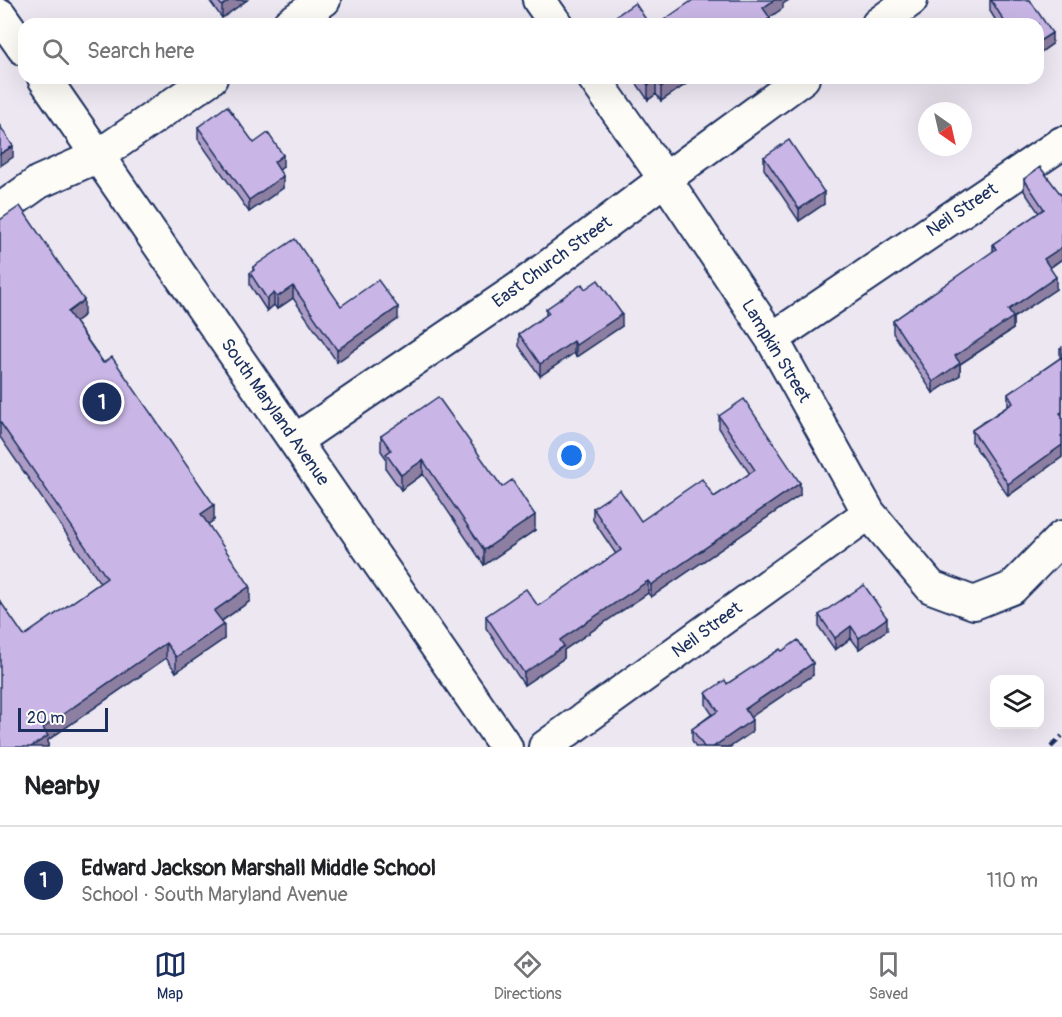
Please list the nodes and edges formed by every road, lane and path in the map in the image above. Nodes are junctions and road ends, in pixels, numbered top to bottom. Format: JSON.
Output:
{"nodes":[{"id":1,"x":324,"y":0,"type":"edge"},
{"id":2,"x":539,"y":0,"type":"edge"},
{"id":3,"x":911,"y":0,"type":"edge"},
{"id":4,"x":0,"y":15,"type":"edge"},
{"id":5,"x":298,"y":18,"type":"edge"},
{"id":6,"x":552,"y":18,"type":"edge"},
{"id":7,"x":886,"y":18,"type":"edge"},
{"id":8,"x":18,"y":41,"type":"edge"},
{"id":9,"x":48,"y":84,"type":"edge"},
{"id":10,"x":202,"y":84,"type":"edge"},
{"id":11,"x":598,"y":84,"type":"edge"},
{"id":12,"x":795,"y":84,"type":"edge"},
{"id":13,"x":1062,"y":142,"type":"edge"},
{"id":14,"x":98,"y":156,"type":"junction"},
{"id":15,"x":665,"y":179,"type":"junction"},
{"id":16,"x":0,"y":210,"type":"edge"},
{"id":17,"x":772,"y":339,"type":"junction"},
{"id":18,"x":296,"y":440,"type":"junction"},
{"id":19,"x":869,"y":513,"type":"junction"},
{"id":20,"x":1062,"y":537,"type":"edge"},
{"id":21,"x":506,"y":747,"type":"edge"},
{"id":22,"x":545,"y":747,"type":"edge"}],
"edges":[{"from":1,"to":5,"type":"street"},
{"from":2,"to":6,"type":"street"},
{"from":3,"to":7,"type":"street"},
{"from":4,"to":8,"type":"street"},
{"from":9,"to":14,"type":"street","name":"South Maryland Avenue"},
{"from":10,"to":14,"type":"street"},
{"from":11,"to":15,"type":"street","name":"Lampkin Street"},
{"from":12,"to":15,"type":"street","name":"East Church Street"},
{"from":13,"to":17,"type":"street","name":"Neil Street"},
{"from":14,"to":16,"type":"street"},
{"from":14,"to":18,"type":"street","name":"South Maryland Avenue"},
{"from":15,"to":17,"type":"street","name":"Lampkin Street"},
{"from":15,"to":18,"type":"street","name":"East Church Street"},
{"from":17,"to":19,"type":"street","name":"Lampkin Street"},
{"from":18,"to":21,"type":"street","name":"South Maryland Avenue"},
{"from":19,"to":20,"type":"street","name":"Lampkin Street"},
{"from":19,"to":22,"type":"street","name":"Neil Street"}]}
